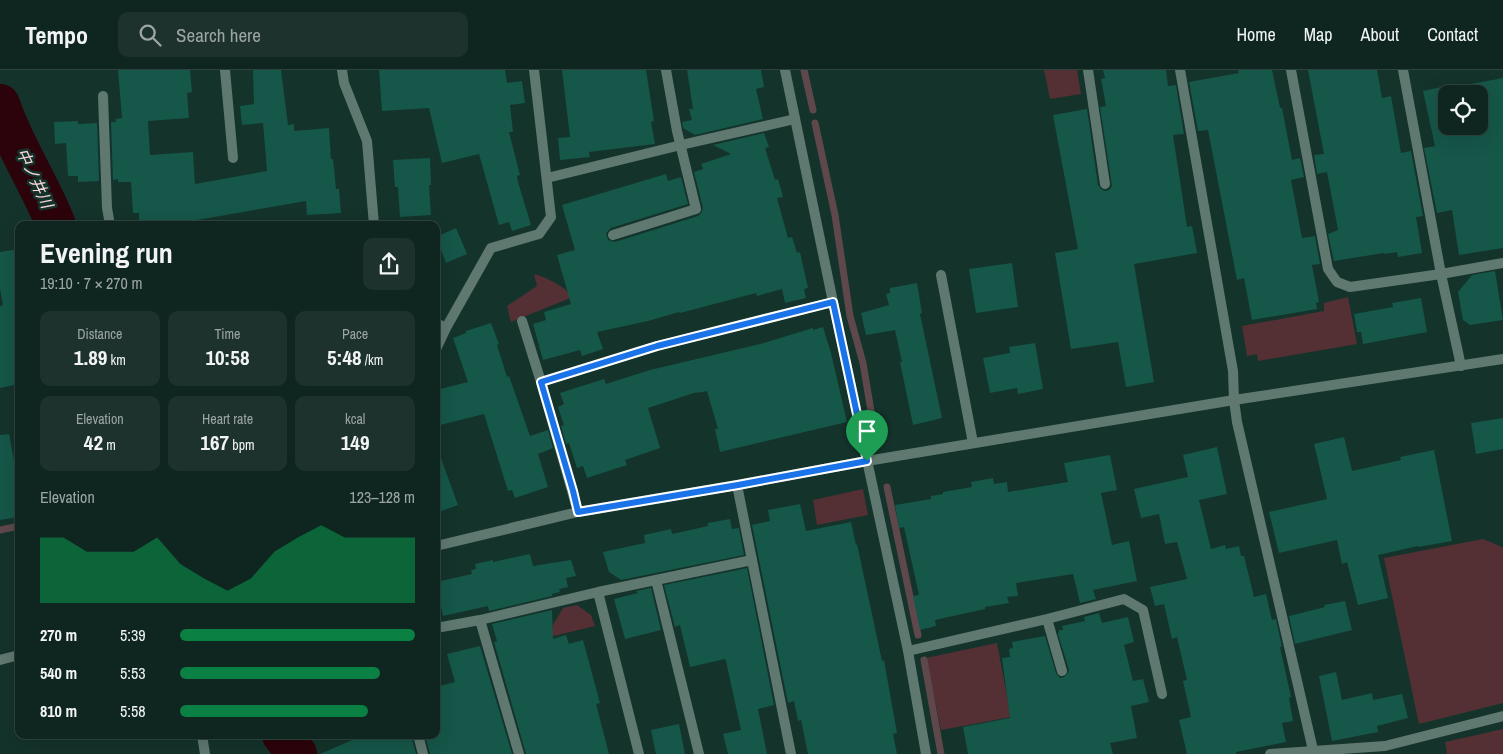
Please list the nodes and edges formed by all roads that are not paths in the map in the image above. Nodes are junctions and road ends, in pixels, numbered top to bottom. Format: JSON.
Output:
{"nodes":[{"id":1,"x":225,"y":70,"type":"edge"},
{"id":2,"x":342,"y":70,"type":"edge"},
{"id":3,"x":534,"y":70,"type":"edge"},
{"id":4,"x":666,"y":70,"type":"edge"},
{"id":5,"x":785,"y":70,"type":"edge"},
{"id":6,"x":1088,"y":70,"type":"edge"},
{"id":7,"x":1180,"y":70,"type":"edge"},
{"id":8,"x":1291,"y":70,"type":"edge"},
{"id":9,"x":1403,"y":70,"type":"edge"},
{"id":10,"x":103,"y":96,"type":"dead end"},
{"id":11,"x":795,"y":119,"type":"junction"},
{"id":12,"x":681,"y":145,"type":"junction"},
{"id":13,"x":233,"y":158,"type":"dead end"},
{"id":14,"x":547,"y":178,"type":"junction"},
{"id":15,"x":1105,"y":184,"type":"dead end"},
{"id":16,"x":109,"y":221,"type":"edge"},
{"id":17,"x":374,"y":221,"type":"edge"},
{"id":18,"x":612,"y":235,"type":"dead end"},
{"id":19,"x":1503,"y":263,"type":"edge"},
{"id":20,"x":1441,"y":274,"type":"junction"},
{"id":21,"x":941,"y":275,"type":"dead end"},
{"id":22,"x":833,"y":302,"type":"junction"},
{"id":23,"x":522,"y":321,"type":"dead end"},
{"id":24,"x":441,"y":325,"type":"edge"},
{"id":25,"x":1503,"y":359,"type":"edge"},
{"id":26,"x":1461,"y":366,"type":"junction"},
{"id":27,"x":541,"y":382,"type":"junction"},
{"id":28,"x":1234,"y":400,"type":"junction"},
{"id":29,"x":973,"y":444,"type":"junction"},
{"id":30,"x":867,"y":461,"type":"junction"},
{"id":31,"x":738,"y":485,"type":"junction"},
{"id":32,"x":578,"y":512,"type":"junction"},
{"id":33,"x":440,"y":545,"type":"edge"},
{"id":34,"x":752,"y":560,"type":"junction"},
{"id":35,"x":656,"y":580,"type":"junction"},
{"id":36,"x":598,"y":592,"type":"junction"},
{"id":37,"x":1047,"y":619,"type":"junction"},
{"id":38,"x":480,"y":620,"type":"junction"},
{"id":39,"x":440,"y":627,"type":"edge"},
{"id":40,"x":908,"y":651,"type":"junction"},
{"id":41,"x":15,"y":656,"type":"edge"},
{"id":42,"x":0,"y":660,"type":"edge"},
{"id":43,"x":1062,"y":671,"type":"dead end"},
{"id":44,"x":1162,"y":694,"type":"dead end"},
{"id":45,"x":1503,"y":716,"type":"edge"},
{"id":46,"x":203,"y":739,"type":"edge"},
{"id":47,"x":419,"y":739,"type":"edge"},
{"id":48,"x":1313,"y":750,"type":"junction"},
{"id":49,"x":205,"y":754,"type":"edge"},
{"id":50,"x":423,"y":754,"type":"edge"},
{"id":51,"x":519,"y":754,"type":"edge"},
{"id":52,"x":639,"y":754,"type":"edge"},
{"id":53,"x":699,"y":754,"type":"edge"},
{"id":54,"x":791,"y":754,"type":"edge"},
{"id":55,"x":926,"y":754,"type":"edge"},
{"id":56,"x":1270,"y":754,"type":"edge"}],
"edges":[{"from":1,"to":13,"type":"street"},
{"from":2,"to":17,"type":"street"},
{"from":3,"to":14,"type":"street"},
{"from":4,"to":12,"type":"street"},
{"from":5,"to":11,"type":"street"},
{"from":6,"to":15,"type":"street"},
{"from":7,"to":28,"type":"street"},
{"from":8,"to":20,"type":"street"},
{"from":9,"to":20,"type":"street"},
{"from":10,"to":16,"type":"street"},
{"from":11,"to":12,"type":"street"},
{"from":11,"to":22,"type":"street"},
{"from":12,"to":14,"type":"street"},
{"from":12,"to":18,"type":"street"},
{"from":14,"to":24,"type":"street"},
{"from":19,"to":20,"type":"street"},
{"from":20,"to":26,"type":"street"},
{"from":21,"to":29,"type":"street"},
{"from":22,"to":27,"type":"street"},
{"from":22,"to":30,"type":"street"},
{"from":23,"to":27,"type":"street"},
{"from":25,"to":26,"type":"street"},
{"from":26,"to":28,"type":"street"},
{"from":27,"to":32,"type":"street"},
{"from":28,"to":29,"type":"street"},
{"from":28,"to":48,"type":"street"},
{"from":29,"to":30,"type":"street"},
{"from":30,"to":31,"type":"street"},
{"from":30,"to":40,"type":"street"},
{"from":31,"to":32,"type":"street"},
{"from":31,"to":34,"type":"street"},
{"from":32,"to":33,"type":"street"},
{"from":34,"to":35,"type":"street"},
{"from":34,"to":54,"type":"street"},
{"from":35,"to":36,"type":"street"},
{"from":35,"to":53,"type":"street"},
{"from":36,"to":38,"type":"street"},
{"from":36,"to":52,"type":"street"},
{"from":37,"to":40,"type":"street"},
{"from":37,"to":43,"type":"street"},
{"from":37,"to":44,"type":"street"},
{"from":38,"to":39,"type":"street"},
{"from":38,"to":51,"type":"street"},
{"from":40,"to":55,"type":"street"},
{"from":41,"to":42,"type":"street"},
{"from":45,"to":48,"type":"street"},
{"from":46,"to":49,"type":"street"},
{"from":47,"to":50,"type":"street"},
{"from":48,"to":56,"type":"street"}]}
